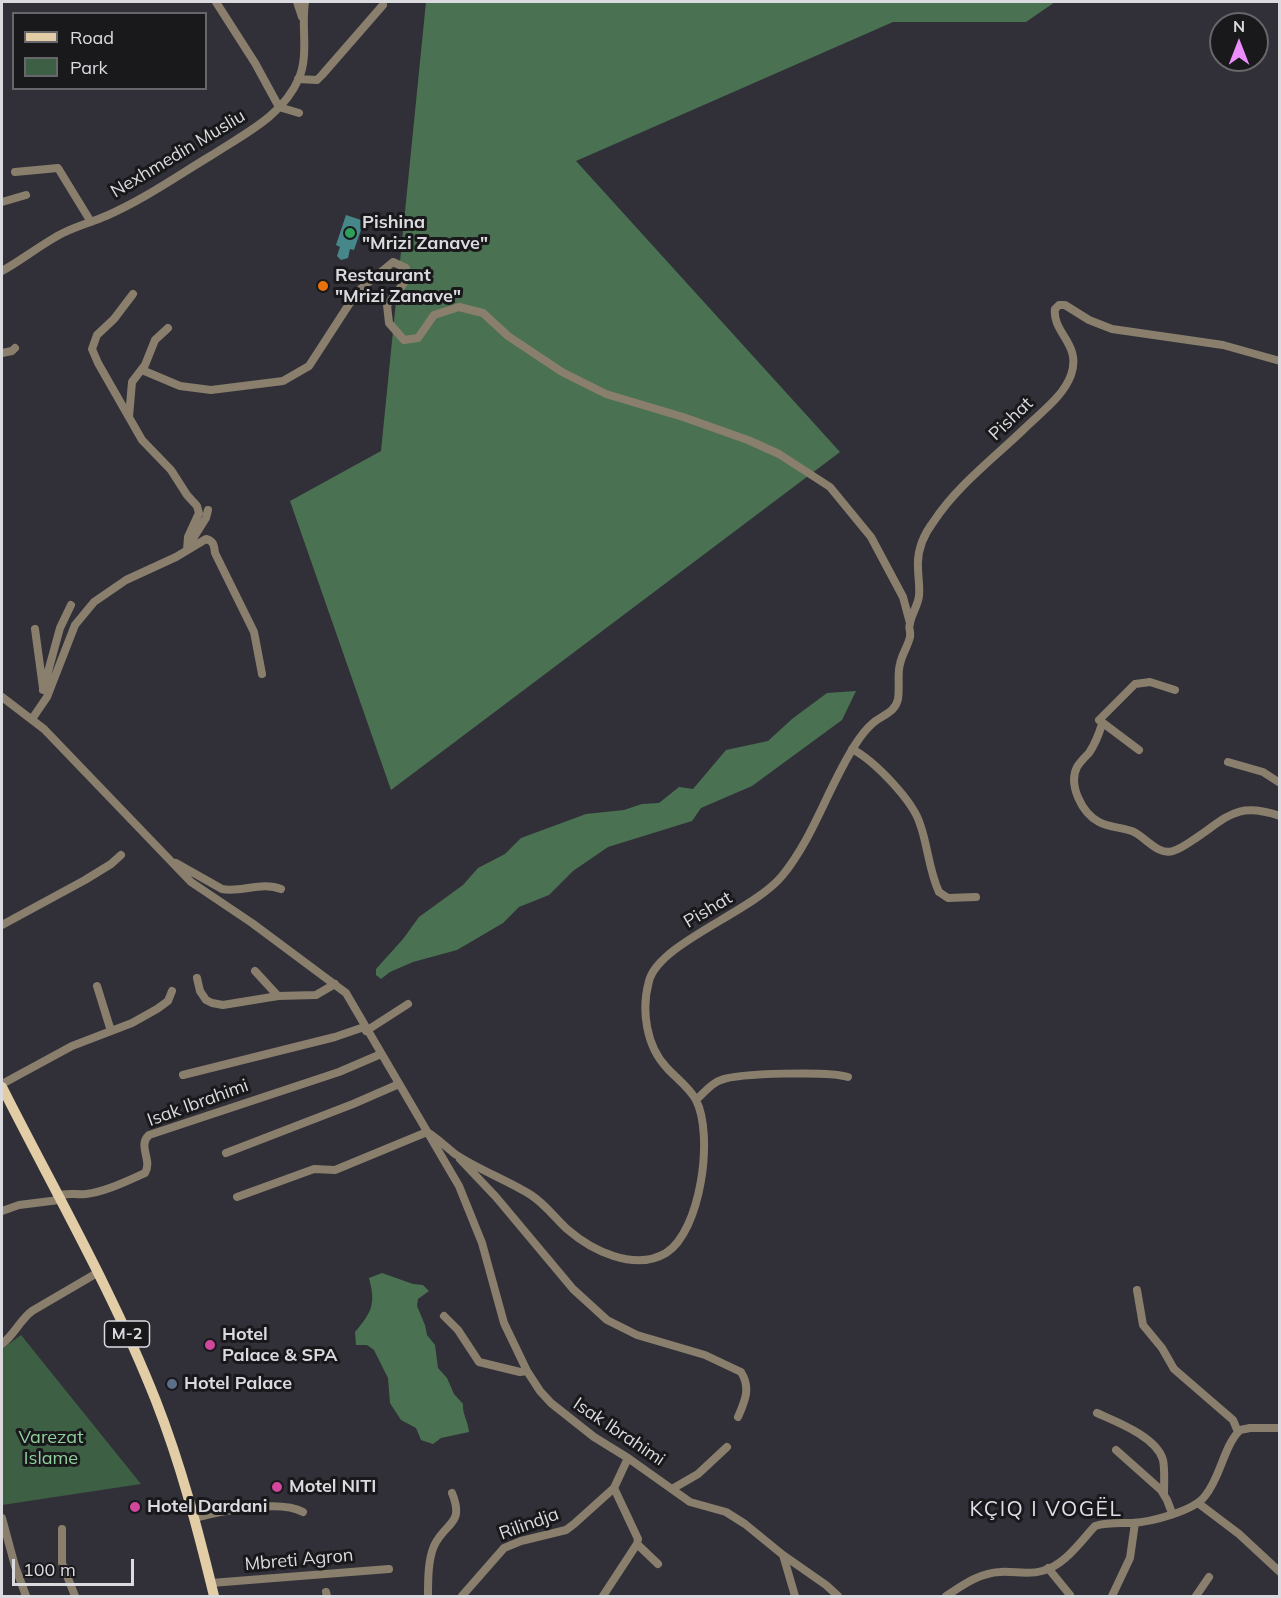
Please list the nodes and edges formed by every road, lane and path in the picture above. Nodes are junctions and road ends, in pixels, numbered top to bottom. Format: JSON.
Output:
{"nodes":[{"id":1,"x":216,"y":2,"type":"edge"},
{"id":2,"x":297,"y":2,"type":"edge"},
{"id":3,"x":305,"y":2,"type":"edge"},
{"id":4,"x":383,"y":5,"type":"dead end"},
{"id":5,"x":302,"y":18,"type":"junction"},
{"id":6,"x":298,"y":79,"type":"junction"},
{"id":7,"x":279,"y":107,"type":"junction"},
{"id":8,"x":299,"y":113,"type":"dead end"},
{"id":9,"x":15,"y":172,"type":"dead end"},
{"id":10,"x":26,"y":195,"type":"dead end"},
{"id":11,"x":2,"y":202,"type":"edge"},
{"id":12,"x":91,"y":222,"type":"junction"},
{"id":13,"x":2,"y":271,"type":"edge"},
{"id":14,"x":133,"y":294,"type":"dead end"},
{"id":15,"x":168,"y":328,"type":"dead end"},
{"id":16,"x":15,"y":348,"type":"dead end"},
{"id":17,"x":2,"y":353,"type":"edge"},
{"id":18,"x":1280,"y":361,"type":"edge"},
{"id":19,"x":142,"y":370,"type":"junction"},
{"id":20,"x":130,"y":420,"type":"junction"},
{"id":21,"x":208,"y":510,"type":"dead end"},
{"id":22,"x":187,"y":550,"type":"junction"},
{"id":23,"x":71,"y":605,"type":"dead end"},
{"id":24,"x":910,"y":624,"type":"junction"},
{"id":25,"x":35,"y":629,"type":"dead end"},
{"id":26,"x":262,"y":674,"type":"dead end"},
{"id":27,"x":43,"y":690,"type":"junction"},
{"id":28,"x":1174,"y":690,"type":"dead end"},
{"id":29,"x":2,"y":698,"type":"edge"},
{"id":30,"x":43,"y":703,"type":"junction"},
{"id":31,"x":32,"y":719,"type":"junction"},
{"id":32,"x":1102,"y":724,"type":"junction"},
{"id":33,"x":852,"y":749,"type":"junction"},
{"id":34,"x":1139,"y":750,"type":"dead end"},
{"id":35,"x":1228,"y":762,"type":"dead end"},
{"id":36,"x":1280,"y":783,"type":"edge"},
{"id":37,"x":1280,"y":816,"type":"edge"},
{"id":38,"x":121,"y":855,"type":"dead end"},
{"id":39,"x":165,"y":856,"type":"junction"},
{"id":40,"x":281,"y":889,"type":"dead end"},
{"id":41,"x":976,"y":897,"type":"dead end"},
{"id":42,"x":2,"y":925,"type":"edge"},
{"id":43,"x":255,"y":970,"type":"dead end"},
{"id":44,"x":197,"y":978,"type":"dead end"},
{"id":45,"x":335,"y":984,"type":"junction"},
{"id":46,"x":97,"y":986,"type":"dead end"},
{"id":47,"x":172,"y":990,"type":"dead end"},
{"id":48,"x":278,"y":996,"type":"junction"},
{"id":49,"x":408,"y":1004,"type":"dead end"},
{"id":50,"x":365,"y":1029,"type":"junction"},
{"id":51,"x":111,"y":1030,"type":"junction"},
{"id":52,"x":381,"y":1054,"type":"junction"},
{"id":53,"x":183,"y":1076,"type":"dead end"},
{"id":54,"x":848,"y":1077,"type":"dead end"},
{"id":55,"x":399,"y":1084,"type":"junction"},
{"id":56,"x":2,"y":1085,"type":"edge"},
{"id":57,"x":4,"y":1100,"type":"edge"},
{"id":58,"x":696,"y":1100,"type":"junction"},
{"id":59,"x":427,"y":1132,"type":"junction"},
{"id":60,"x":226,"y":1153,"type":"dead end"},
{"id":61,"x":456,"y":1154,"type":"junction"},
{"id":62,"x":237,"y":1197,"type":"dead end"},
{"id":63,"x":58,"y":1198,"type":"junction"},
{"id":64,"x":2,"y":1211,"type":"edge"},
{"id":65,"x":97,"y":1273,"type":"junction"},
{"id":66,"x":1137,"y":1290,"type":"dead end"},
{"id":67,"x":444,"y":1316,"type":"dead end"},
{"id":68,"x":2,"y":1344,"type":"edge"},
{"id":69,"x":527,"y":1371,"type":"junction"},
{"id":70,"x":1097,"y":1413,"type":"dead end"},
{"id":71,"x":738,"y":1417,"type":"dead end"},
{"id":72,"x":1280,"y":1428,"type":"edge"},
{"id":73,"x":1238,"y":1432,"type":"junction"},
{"id":74,"x":727,"y":1447,"type":"dead end"},
{"id":75,"x":1116,"y":1450,"type":"dead end"},
{"id":76,"x":628,"y":1458,"type":"junction"},
{"id":77,"x":614,"y":1488,"type":"junction"},
{"id":78,"x":672,"y":1490,"type":"junction"},
{"id":79,"x":452,"y":1493,"type":"dead end"},
{"id":80,"x":1164,"y":1494,"type":"junction"},
{"id":81,"x":1198,"y":1503,"type":"junction"},
{"id":82,"x":303,"y":1512,"type":"dead end"},
{"id":83,"x":1172,"y":1514,"type":"junction"},
{"id":84,"x":2,"y":1518,"type":"edge"},
{"id":85,"x":195,"y":1518,"type":"junction"},
{"id":86,"x":1135,"y":1523,"type":"junction"},
{"id":87,"x":62,"y":1529,"type":"dead end"},
{"id":88,"x":638,"y":1544,"type":"junction"},
{"id":89,"x":783,"y":1555,"type":"junction"},
{"id":90,"x":658,"y":1564,"type":"dead end"},
{"id":91,"x":1048,"y":1568,"type":"junction"},
{"id":92,"x":389,"y":1569,"type":"dead end"},
{"id":93,"x":1280,"y":1572,"type":"edge"},
{"id":94,"x":1209,"y":1577,"type":"dead end"},
{"id":95,"x":211,"y":1583,"type":"junction"},
{"id":96,"x":1070,"y":1595,"type":"edge"},
{"id":97,"x":26,"y":1596,"type":"edge"},
{"id":98,"x":75,"y":1596,"type":"edge"},
{"id":99,"x":214,"y":1596,"type":"edge"},
{"id":100,"x":429,"y":1596,"type":"edge"},
{"id":101,"x":462,"y":1596,"type":"edge"},
{"id":102,"x":603,"y":1596,"type":"edge"},
{"id":103,"x":795,"y":1596,"type":"edge"},
{"id":104,"x":838,"y":1596,"type":"edge"},
{"id":105,"x":946,"y":1596,"type":"edge"},
{"id":106,"x":1112,"y":1596,"type":"edge"},
{"id":107,"x":1196,"y":1596,"type":"edge"}],
"edges":[{"from":1,"to":7,"type":"street"},
{"from":2,"to":5,"type":"street"},
{"from":3,"to":5,"type":"street"},
{"from":4,"to":6,"type":"street"},
{"from":5,"to":6,"type":"street","name":"Nexhmedin Musliu"},
{"from":6,"to":7,"type":"street","name":"Nexhmedin Musliu"},
{"from":7,"to":8,"type":"street"},
{"from":7,"to":12,"type":"street","name":"Nexhmedin Musliu"},
{"from":9,"to":12,"type":"street"},
{"from":10,"to":11,"type":"street"},
{"from":12,"to":13,"type":"street","name":"Nexhmedin Musliu"},
{"from":14,"to":20,"type":"street"},
{"from":15,"to":19,"type":"street"},
{"from":16,"to":17,"type":"street"},
{"from":18,"to":24,"type":"street","name":"Pishat"},
{"from":19,"to":20,"type":"street"},
{"from":19,"to":24,"type":"street"},
{"from":20,"to":22,"type":"street"},
{"from":21,"to":22,"type":"street"},
{"from":22,"to":26,"type":"street"},
{"from":22,"to":30,"type":"street"},
{"from":23,"to":27,"type":"street"},
{"from":24,"to":33,"type":"street","name":"Pishat"},
{"from":25,"to":27,"type":"street"},
{"from":27,"to":30,"type":"street"},
{"from":28,"to":32,"type":"street"},
{"from":29,"to":31,"type":"street","name":"Isak Ibrahimi"},
{"from":30,"to":31,"type":"street"},
{"from":31,"to":39,"type":"street","name":"Isak Ibrahimi"},
{"from":32,"to":34,"type":"street"},
{"from":32,"to":37,"type":"street"},
{"from":33,"to":41,"type":"street"},
{"from":33,"to":58,"type":"street","name":"Pishat"},
{"from":35,"to":36,"type":"street"},
{"from":38,"to":42,"type":"street"},
{"from":39,"to":40,"type":"street","name":"Isak Ibrahimi"},
{"from":39,"to":45,"type":"street","name":"Isak Ibrahimi"},
{"from":43,"to":48,"type":"street"},
{"from":44,"to":48,"type":"street"},
{"from":45,"to":48,"type":"street"},
{"from":45,"to":50,"type":"street","name":"Isak Ibrahimi"},
{"from":46,"to":51,"type":"street"},
{"from":47,"to":51,"type":"street"},
{"from":49,"to":50,"type":"street","name":"Isak Ibrahimi"},
{"from":50,"to":52,"type":"street","name":"Isak Ibrahimi"},
{"from":50,"to":53,"type":"street","name":"Isak Ibrahimi"},
{"from":51,"to":56,"type":"street"},
{"from":52,"to":55,"type":"street","name":"Isak Ibrahimi"},
{"from":52,"to":63,"type":"street","name":"Isak Ibrahimi"},
{"from":54,"to":58,"type":"street"},
{"from":55,"to":59,"type":"street","name":"Isak Ibrahimi"},
{"from":55,"to":60,"type":"street"},
{"from":56,"to":57,"type":"main road","number":"M-2"},
{"from":57,"to":63,"type":"main road","number":"M-2"},
{"from":58,"to":61,"type":"street","name":"Pishat"},
{"from":59,"to":61,"type":"street","name":"Pishat"},
{"from":59,"to":62,"type":"street"},
{"from":59,"to":69,"type":"street","name":"Isak Ibrahimi"},
{"from":61,"to":71,"type":"street","name":"Pishat"},
{"from":63,"to":64,"type":"street"},
{"from":63,"to":65,"type":"main road","number":"M-2"},
{"from":65,"to":68,"type":"street"},
{"from":65,"to":85,"type":"main road","number":"M-2"},
{"from":66,"to":73,"type":"street"},
{"from":67,"to":69,"type":"street"},
{"from":69,"to":76,"type":"street","name":"Isak Ibrahimi"},
{"from":70,"to":80,"type":"street"},
{"from":72,"to":73,"type":"street"},
{"from":73,"to":81,"type":"street"},
{"from":74,"to":78,"type":"street","name":"Isak Ibrahimi"},
{"from":75,"to":80,"type":"street"},
{"from":76,"to":77,"type":"street","name":"Rilindja"},
{"from":76,"to":78,"type":"street","name":"Isak Ibrahimi"},
{"from":77,"to":88,"type":"street"},
{"from":77,"to":101,"type":"street","name":"Rilindja"},
{"from":78,"to":89,"type":"street","name":"Isak Ibrahimi"},
{"from":79,"to":100,"type":"street"},
{"from":80,"to":83,"type":"street"},
{"from":81,"to":83,"type":"street"},
{"from":81,"to":93,"type":"street"},
{"from":82,"to":85,"type":"street"},
{"from":83,"to":86,"type":"street"},
{"from":84,"to":97,"type":"street"},
{"from":85,"to":95,"type":"main road","number":"M-2"},
{"from":86,"to":91,"type":"street"},
{"from":86,"to":106,"type":"street"},
{"from":87,"to":98,"type":"street"},
{"from":88,"to":90,"type":"street"},
{"from":88,"to":102,"type":"street"},
{"from":89,"to":103,"type":"street"},
{"from":89,"to":104,"type":"street","name":"Isak Ibrahimi"},
{"from":91,"to":96,"type":"street"},
{"from":91,"to":105,"type":"street"},
{"from":92,"to":95,"type":"street","name":"Mbreti Agron"},
{"from":94,"to":107,"type":"street"},
{"from":95,"to":99,"type":"main road","number":"M-2"}]}
